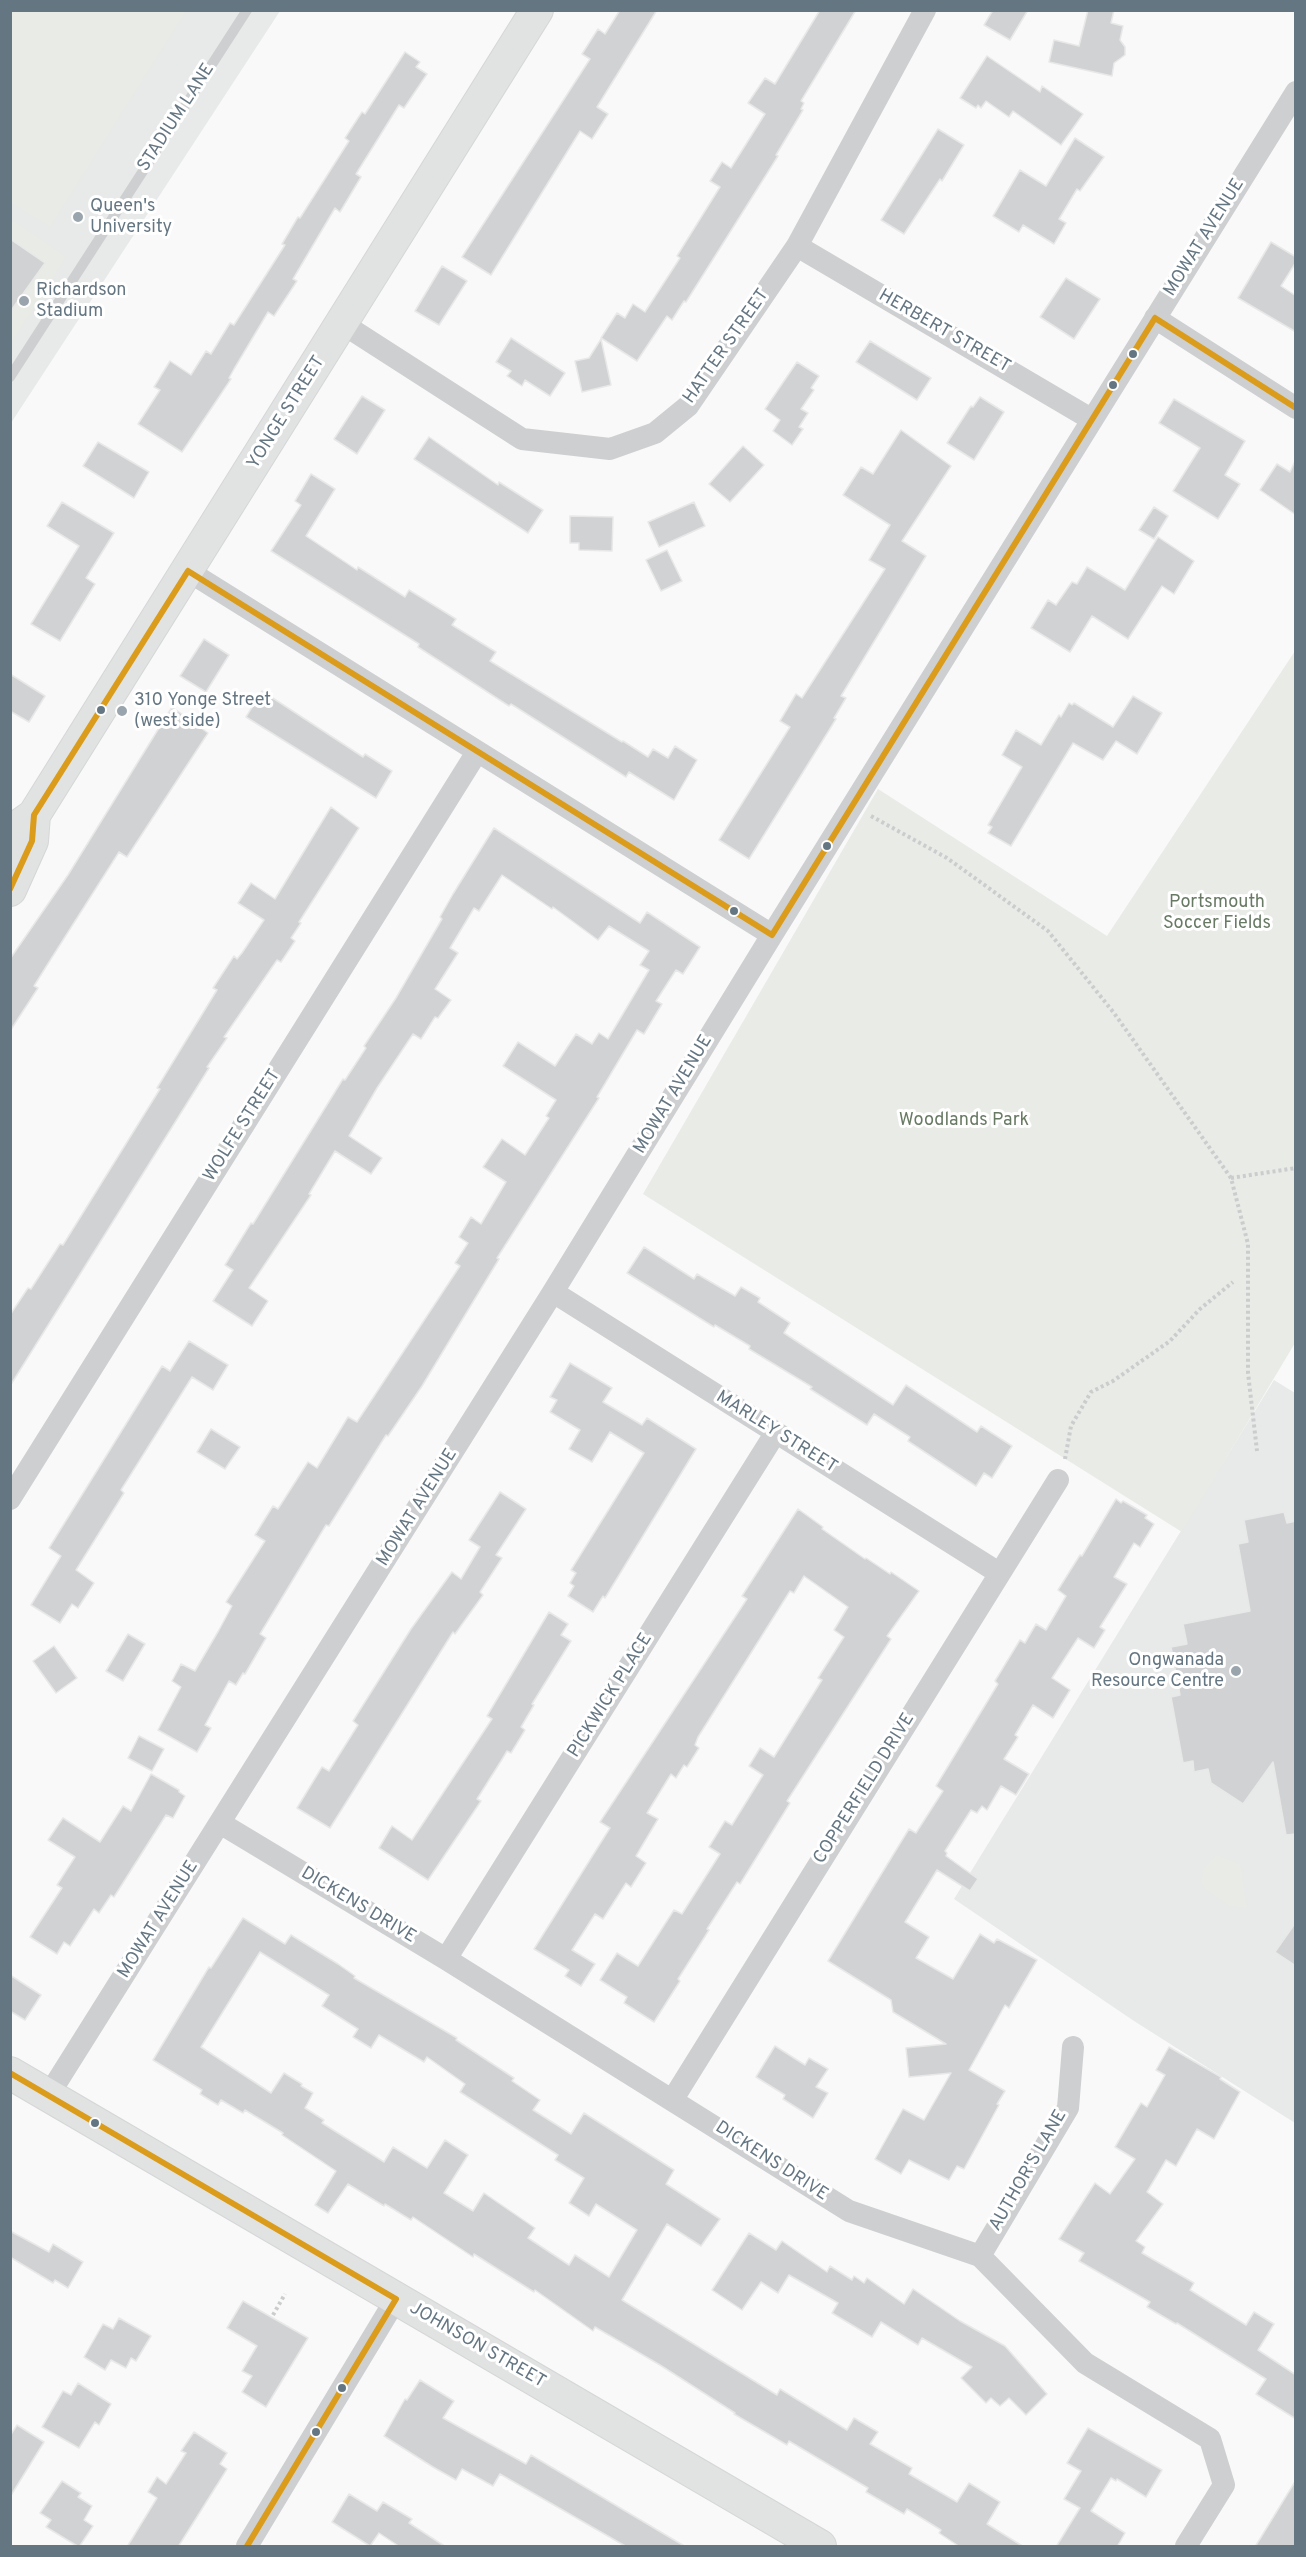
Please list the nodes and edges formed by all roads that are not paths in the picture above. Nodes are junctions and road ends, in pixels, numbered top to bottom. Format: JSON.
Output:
{"nodes":[{"id":1,"x":247,"y":10,"type":"edge"},
{"id":2,"x":537,"y":10,"type":"edge"},
{"id":3,"x":925,"y":10,"type":"edge"},
{"id":4,"x":1296,"y":92,"type":"edge"},
{"id":5,"x":797,"y":246,"type":"junction"},
{"id":6,"x":1155,"y":318,"type":"junction"},
{"id":7,"x":342,"y":324,"type":"junction"},
{"id":8,"x":10,"y":377,"type":"edge"},
{"id":9,"x":1296,"y":408,"type":"edge"},
{"id":10,"x":1091,"y":419,"type":"junction"},
{"id":11,"x":188,"y":571,"type":"junction"},
{"id":12,"x":477,"y":752,"type":"junction"},
{"id":13,"x":22,"y":824,"type":"edge"},
{"id":14,"x":10,"y":890,"type":"edge"},
{"id":15,"x":772,"y":935,"type":"junction"},
{"id":16,"x":553,"y":1292,"type":"junction"},
{"id":17,"x":776,"y":1432,"type":"junction"},
{"id":18,"x":1061,"y":1470,"type":"road end"},
{"id":19,"x":10,"y":1499,"type":"edge"},
{"id":20,"x":999,"y":1574,"type":"junction"},
{"id":21,"x":220,"y":1823,"type":"junction"},
{"id":22,"x":446,"y":1959,"type":"junction"},
{"id":23,"x":1073,"y":2047,"type":"dead end"},
{"id":24,"x":10,"y":2073,"type":"edge"},
{"id":25,"x":48,"y":2096,"type":"junction"},
{"id":26,"x":673,"y":2099,"type":"junction"},
{"id":27,"x":980,"y":2256,"type":"junction"},
{"id":28,"x":396,"y":2299,"type":"junction"},
{"id":29,"x":250,"y":2545,"type":"edge"},
{"id":30,"x":820,"y":2547,"type":"edge"},
{"id":31,"x":1185,"y":2547,"type":"edge"}],
"edges":[{"from":1,"to":8,"type":"lane","name":"STADIUM LANE"},
{"from":2,"to":7,"type":"street","name":"YONGE STREET"},
{"from":3,"to":5,"type":"street","name":"HATTER STREET"},
{"from":4,"to":6,"type":"street","name":"MOWAT AVENUE"},
{"from":5,"to":7,"type":"street","name":"HATTER STREET"},
{"from":5,"to":10,"type":"street","name":"HERBERT STREET"},
{"from":6,"to":9,"type":"street"},
{"from":6,"to":10,"type":"street","name":"MOWAT AVENUE"},
{"from":7,"to":11,"type":"street","name":"YONGE STREET"},
{"from":10,"to":15,"type":"street","name":"MOWAT AVENUE"},
{"from":11,"to":12,"type":"street"},
{"from":11,"to":13,"type":"street","name":"YONGE STREET"},
{"from":12,"to":15,"type":"street"},
{"from":12,"to":19,"type":"street","name":"WOLFE STREET"},
{"from":13,"to":14,"type":"street","name":"YONGE STREET"},
{"from":15,"to":16,"type":"street","name":"MOWAT AVENUE"},
{"from":16,"to":17,"type":"street","name":"MARLEY STREET"},
{"from":16,"to":21,"type":"street","name":"MOWAT AVENUE"},
{"from":17,"to":20,"type":"street","name":"MARLEY STREET"},
{"from":17,"to":22,"type":"street","name":"PICKWICK PLACE"},
{"from":18,"to":20,"type":"street","name":"COPPERFIELD DRIVE"},
{"from":20,"to":26,"type":"street","name":"COPPERFIELD DRIVE"},
{"from":21,"to":22,"type":"street","name":"DICKENS DRIVE"},
{"from":21,"to":25,"type":"street","name":"MOWAT AVENUE"},
{"from":22,"to":26,"type":"street","name":"DICKENS DRIVE"},
{"from":23,"to":27,"type":"street","name":"AUTHOR'S LANE"},
{"from":24,"to":25,"type":"street","name":"JOHNSON STREET"},
{"from":25,"to":28,"type":"street","name":"JOHNSON STREET"},
{"from":26,"to":27,"type":"street","name":"DICKENS DRIVE"},
{"from":27,"to":31,"type":"street","name":"DICKENS DRIVE"},
{"from":28,"to":29,"type":"street"},
{"from":28,"to":30,"type":"street","name":"JOHNSON STREET"}]}
